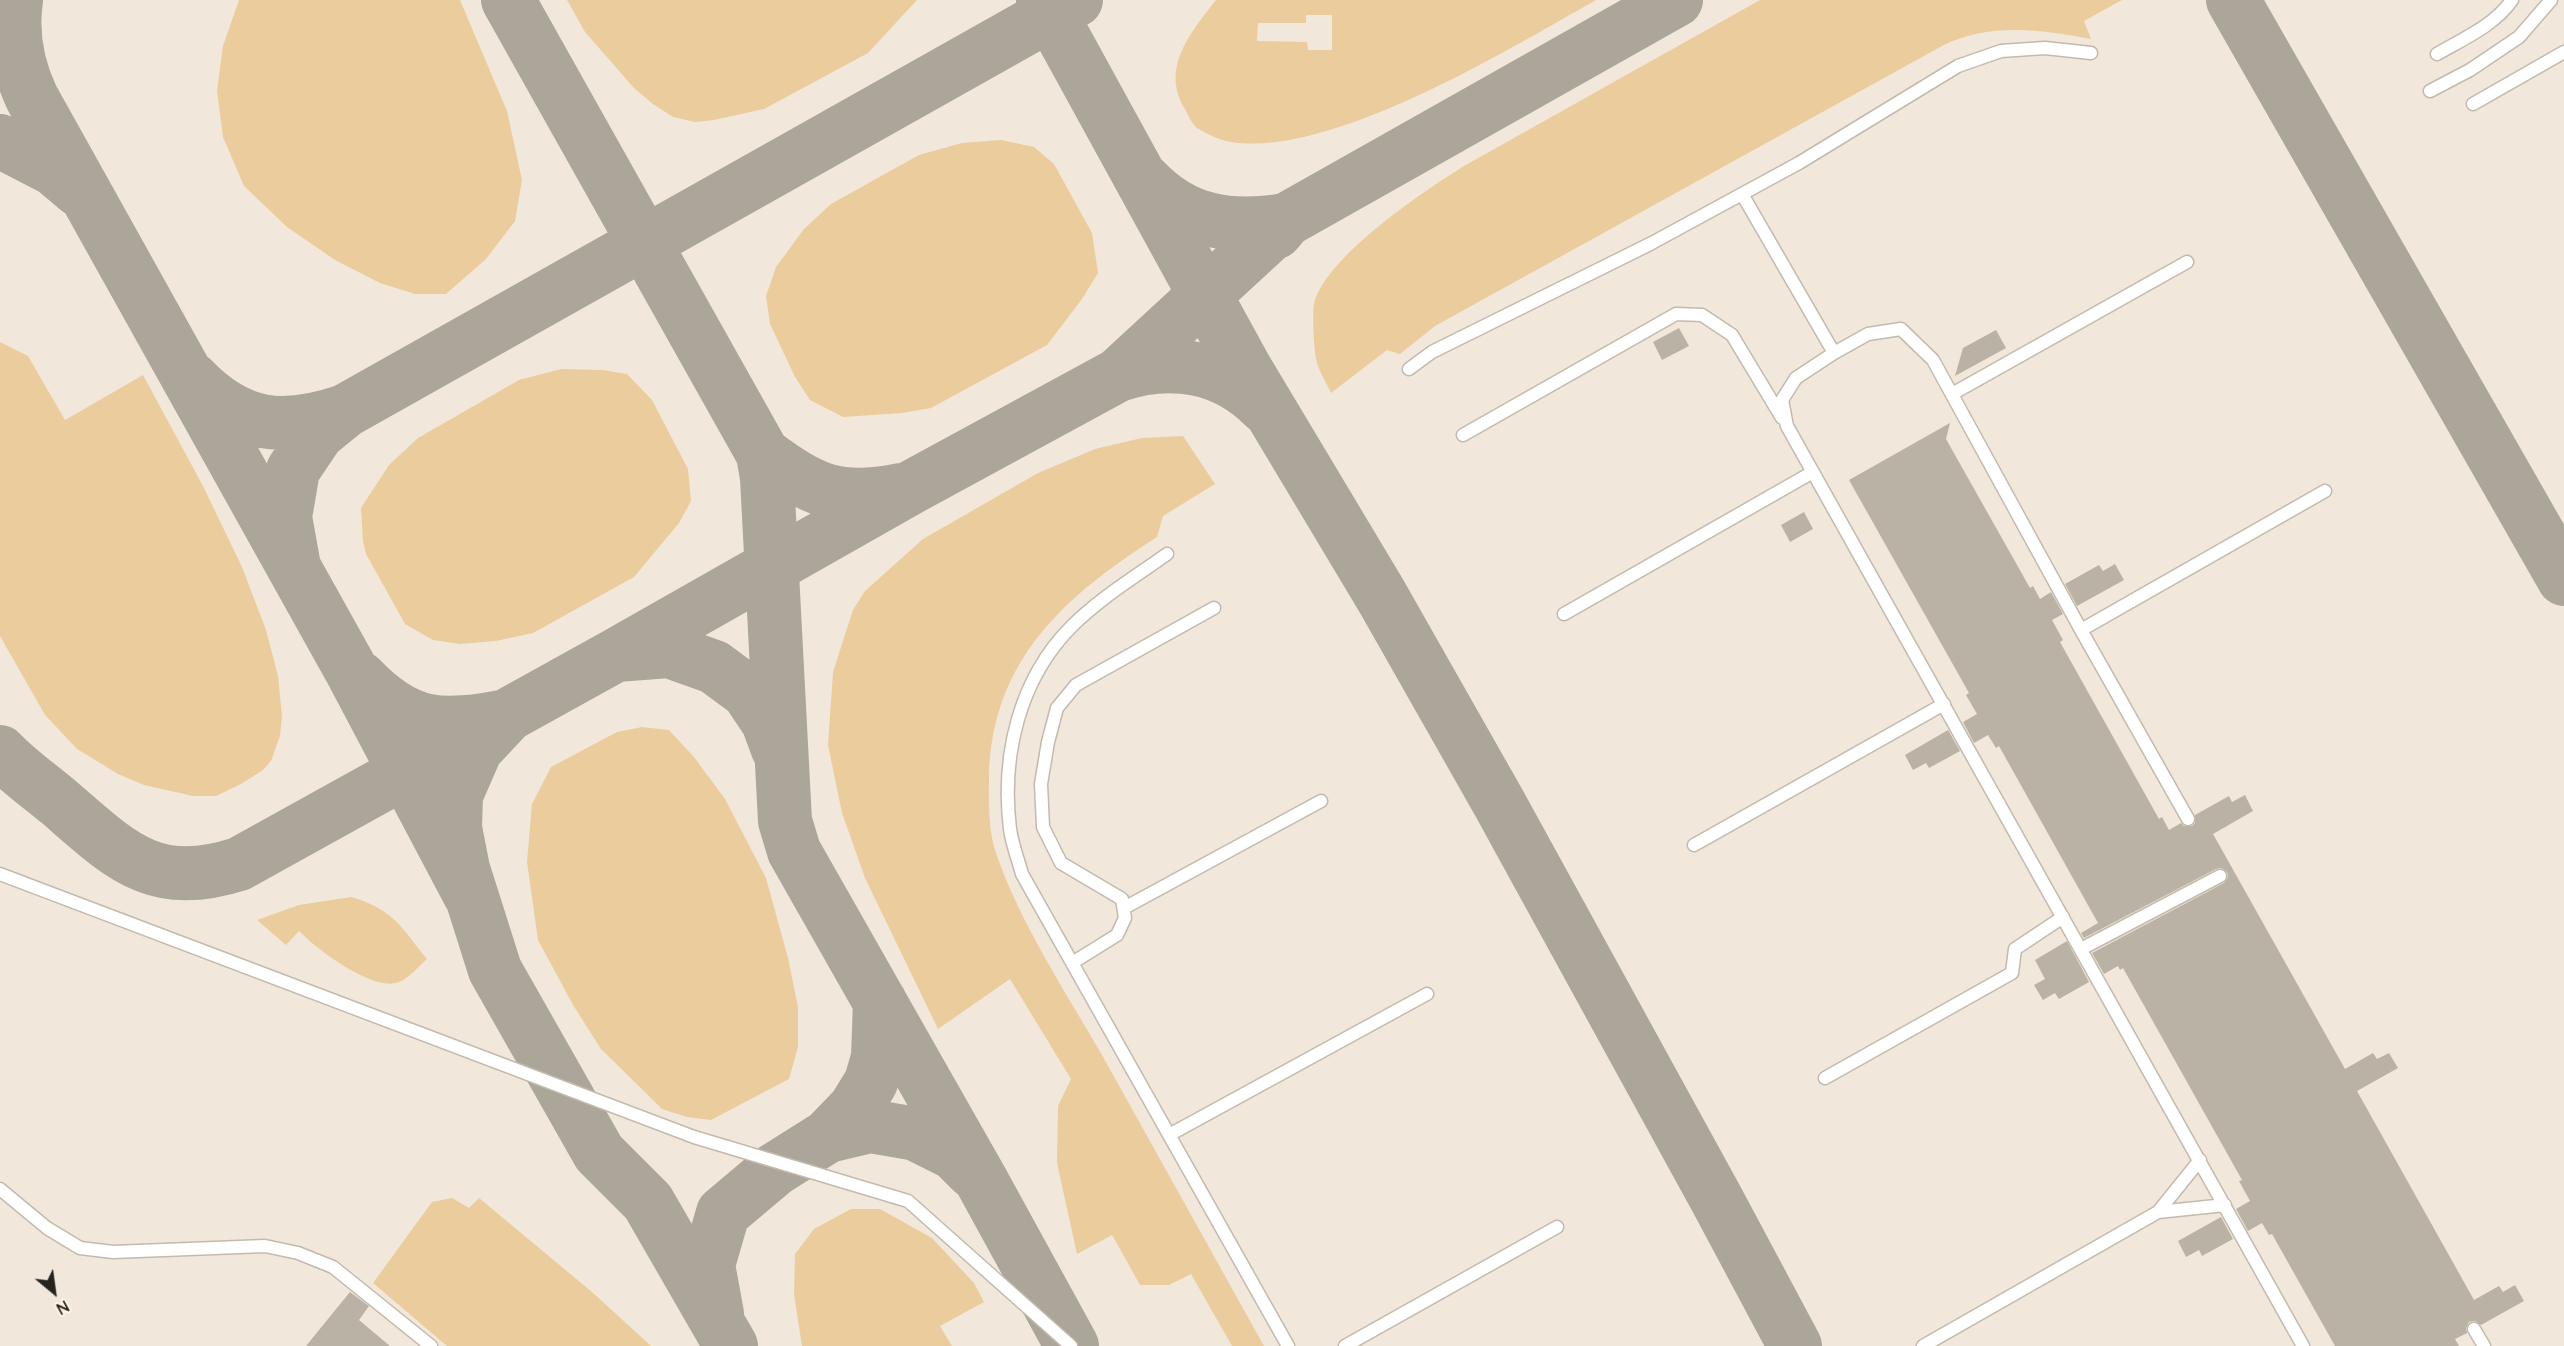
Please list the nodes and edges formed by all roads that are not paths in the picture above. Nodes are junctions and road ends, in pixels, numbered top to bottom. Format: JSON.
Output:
{"nodes":[{"id":1,"x":2512,"y":0,"type":"edge"},
{"id":2,"x":2551,"y":0,"type":"edge"},
{"id":3,"x":2564,"y":52,"type":"edge"},
{"id":4,"x":2091,"y":53,"type":"dead end"},
{"id":5,"x":2437,"y":54,"type":"dead end"},
{"id":6,"x":2430,"y":91,"type":"dead end"},
{"id":7,"x":2473,"y":104,"type":"dead end"},
{"id":8,"x":1742,"y":194,"type":"junction"},
{"id":9,"x":2187,"y":262,"type":"dead end"},
{"id":10,"x":1834,"y":353,"type":"junction"},
{"id":11,"x":1409,"y":369,"type":"dead end"},
{"id":12,"x":1952,"y":394,"type":"junction"},
{"id":13,"x":1787,"y":426,"type":"junction"},
{"id":14,"x":1463,"y":435,"type":"dead end"},
{"id":15,"x":1813,"y":472,"type":"junction"},
{"id":16,"x":2325,"y":491,"type":"dead end"},
{"id":17,"x":1167,"y":554,"type":"dead end"},
{"id":18,"x":1214,"y":608,"type":"dead end"},
{"id":19,"x":1564,"y":614,"type":"dead end"},
{"id":20,"x":2081,"y":630,"type":"junction"},
{"id":21,"x":1944,"y":704,"type":"junction"},
{"id":22,"x":1320,"y":801,"type":"dead end"},
{"id":23,"x":2188,"y":819,"type":"dead end"},
{"id":24,"x":1694,"y":845,"type":"dead end"},
{"id":25,"x":0,"y":874,"type":"edge"},
{"id":26,"x":2220,"y":876,"type":"dead end"},
{"id":27,"x":1124,"y":908,"type":"junction"},
{"id":28,"x":2063,"y":917,"type":"junction"},
{"id":29,"x":2081,"y":949,"type":"junction"},
{"id":30,"x":1072,"y":963,"type":"junction"},
{"id":31,"x":1427,"y":994,"type":"dead end"},
{"id":32,"x":1825,"y":1078,"type":"dead end"},
{"id":33,"x":1169,"y":1135,"type":"junction"},
{"id":34,"x":2200,"y":1160,"type":"junction"},
{"id":35,"x":0,"y":1189,"type":"edge"},
{"id":36,"x":2225,"y":1205,"type":"junction"},
{"id":37,"x":2158,"y":1212,"type":"junction"},
{"id":38,"x":1557,"y":1227,"type":"dead end"},
{"id":39,"x":2474,"y":1329,"type":"dead end"},
{"id":40,"x":431,"y":1346,"type":"edge"},
{"id":41,"x":1071,"y":1346,"type":"edge"},
{"id":42,"x":1288,"y":1346,"type":"edge"},
{"id":43,"x":1345,"y":1346,"type":"edge"},
{"id":44,"x":1923,"y":1346,"type":"edge"},
{"id":45,"x":2303,"y":1346,"type":"edge"},
{"id":46,"x":2484,"y":1346,"type":"edge"}],
"edges":[{"from":1,"to":5,"type":"lane"},
{"from":2,"to":6,"type":"lane"},
{"from":3,"to":7,"type":"lane"},
{"from":4,"to":8,"type":"lane"},
{"from":8,"to":10,"type":"lane"},
{"from":8,"to":11,"type":"lane"},
{"from":9,"to":12,"type":"lane"},
{"from":10,"to":12,"type":"lane"},
{"from":10,"to":13,"type":"lane"},
{"from":12,"to":20,"type":"lane"},
{"from":13,"to":14,"type":"lane"},
{"from":13,"to":15,"type":"lane"},
{"from":15,"to":19,"type":"lane"},
{"from":15,"to":21,"type":"lane"},
{"from":16,"to":20,"type":"lane"},
{"from":17,"to":30,"type":"lane"},
{"from":18,"to":27,"type":"lane"},
{"from":20,"to":23,"type":"lane"},
{"from":21,"to":24,"type":"lane"},
{"from":21,"to":28,"type":"lane"},
{"from":22,"to":27,"type":"lane"},
{"from":25,"to":41,"type":"lane"},
{"from":26,"to":29,"type":"lane"},
{"from":27,"to":30,"type":"lane"},
{"from":28,"to":29,"type":"lane"},
{"from":28,"to":32,"type":"lane"},
{"from":29,"to":34,"type":"lane"},
{"from":30,"to":33,"type":"lane"},
{"from":31,"to":33,"type":"lane"},
{"from":33,"to":42,"type":"lane"},
{"from":34,"to":36,"type":"lane"},
{"from":34,"to":37,"type":"lane"},
{"from":35,"to":40,"type":"lane"},
{"from":36,"to":37,"type":"lane"},
{"from":36,"to":45,"type":"lane"},
{"from":37,"to":44,"type":"lane"},
{"from":38,"to":43,"type":"lane"},
{"from":39,"to":46,"type":"lane"}]}
